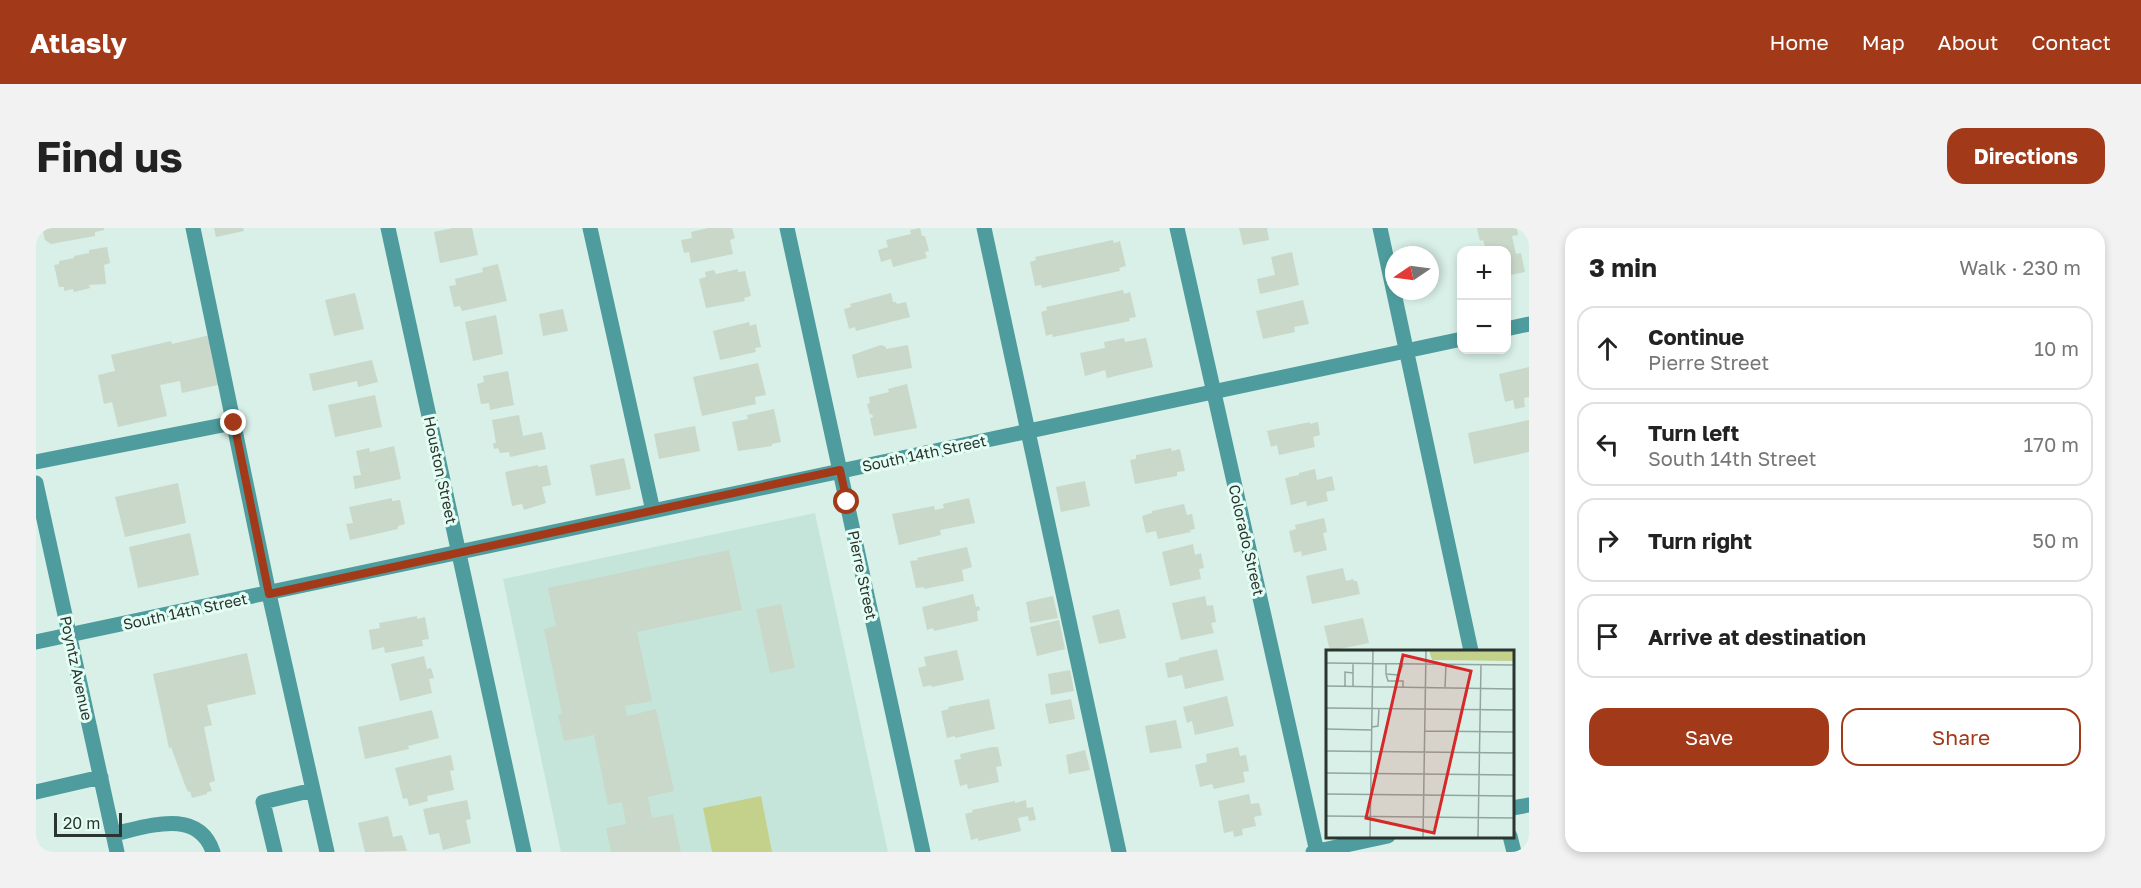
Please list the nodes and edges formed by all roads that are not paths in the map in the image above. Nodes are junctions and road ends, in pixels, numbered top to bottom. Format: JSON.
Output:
{"nodes":[{"id":1,"x":193,"y":228,"type":"edge"},
{"id":2,"x":388,"y":228,"type":"edge"},
{"id":3,"x":590,"y":228,"type":"edge"},
{"id":4,"x":787,"y":228,"type":"edge"},
{"id":5,"x":984,"y":228,"type":"edge"},
{"id":6,"x":1177,"y":228,"type":"edge"},
{"id":7,"x":1380,"y":228,"type":"edge"},
{"id":8,"x":1529,"y":324,"type":"edge"},
{"id":9,"x":1511,"y":328,"type":"edge"},
{"id":10,"x":1457,"y":340,"type":"edge"},
{"id":11,"x":1407,"y":351,"type":"junction"},
{"id":12,"x":1214,"y":392,"type":"junction"},
{"id":13,"x":234,"y":423,"type":"junction"},
{"id":14,"x":1028,"y":431,"type":"junction"},
{"id":15,"x":36,"y":462,"type":"edge"},
{"id":16,"x":840,"y":470,"type":"junction"},
{"id":17,"x":36,"y":483,"type":"edge"},
{"id":18,"x":653,"y":511,"type":"junction"},
{"id":19,"x":459,"y":553,"type":"junction"},
{"id":20,"x":269,"y":594,"type":"junction"},
{"id":21,"x":70,"y":636,"type":"junction"},
{"id":22,"x":36,"y":642,"type":"edge"},
{"id":23,"x":1471,"y":650,"type":"edge"},
{"id":24,"x":101,"y":777,"type":"junction"},
{"id":25,"x":313,"y":790,"type":"junction"},
{"id":26,"x":36,"y":792,"type":"edge"},
{"id":27,"x":1529,"y":805,"type":"edge"},
{"id":28,"x":1514,"y":808,"type":"edge"},
{"id":29,"x":113,"y":834,"type":"junction"},
{"id":30,"x":1384,"y":837,"type":"edge"},
{"id":31,"x":1510,"y":837,"type":"edge"},
{"id":32,"x":117,"y":852,"type":"edge"},
{"id":33,"x":213,"y":852,"type":"edge"},
{"id":34,"x":275,"y":852,"type":"edge"},
{"id":35,"x":327,"y":852,"type":"edge"},
{"id":36,"x":524,"y":852,"type":"edge"},
{"id":37,"x":923,"y":852,"type":"edge"},
{"id":38,"x":1119,"y":852,"type":"edge"},
{"id":39,"x":1316,"y":852,"type":"edge"},
{"id":40,"x":1514,"y":852,"type":"edge"}],
"edges":[{"from":1,"to":13,"type":"street"},
{"from":2,"to":19,"type":"street","name":"Houston Street"},
{"from":3,"to":18,"type":"street"},
{"from":4,"to":16,"type":"street","name":"Pierre Street"},
{"from":5,"to":14,"type":"street"},
{"from":6,"to":12,"type":"street","name":"Colorado Street"},
{"from":7,"to":11,"type":"street"},
{"from":8,"to":9,"type":"street"},
{"from":10,"to":11,"type":"street","name":"South 14th Street"},
{"from":11,"to":12,"type":"street","name":"South 14th Street"},
{"from":11,"to":23,"type":"street"},
{"from":12,"to":14,"type":"street","name":"South 14th Street"},
{"from":12,"to":39,"type":"street","name":"Colorado Street"},
{"from":13,"to":15,"type":"street"},
{"from":13,"to":20,"type":"street"},
{"from":14,"to":16,"type":"street","name":"South 14th Street"},
{"from":14,"to":38,"type":"street"},
{"from":16,"to":18,"type":"street","name":"South 14th Street"},
{"from":16,"to":37,"type":"street","name":"Pierre Street"},
{"from":17,"to":21,"type":"street","name":"Poyntz Avenue"},
{"from":18,"to":19,"type":"street","name":"South 14th Street"},
{"from":19,"to":20,"type":"street","name":"South 14th Street"},
{"from":19,"to":36,"type":"street","name":"Houston Street"},
{"from":20,"to":21,"type":"street","name":"South 14th Street"},
{"from":20,"to":25,"type":"street"},
{"from":21,"to":22,"type":"street","name":"South 14th Street"},
{"from":21,"to":24,"type":"street","name":"Poyntz Avenue"},
{"from":24,"to":26,"type":"street"},
{"from":24,"to":29,"type":"street","name":"Poyntz Avenue"},
{"from":25,"to":34,"type":"street"},
{"from":25,"to":35,"type":"street"},
{"from":27,"to":28,"type":"street"},
{"from":29,"to":32,"type":"street","name":"Poyntz Avenue"},
{"from":29,"to":33,"type":"street"},
{"from":30,"to":39,"type":"street"},
{"from":31,"to":40,"type":"street"}]}
